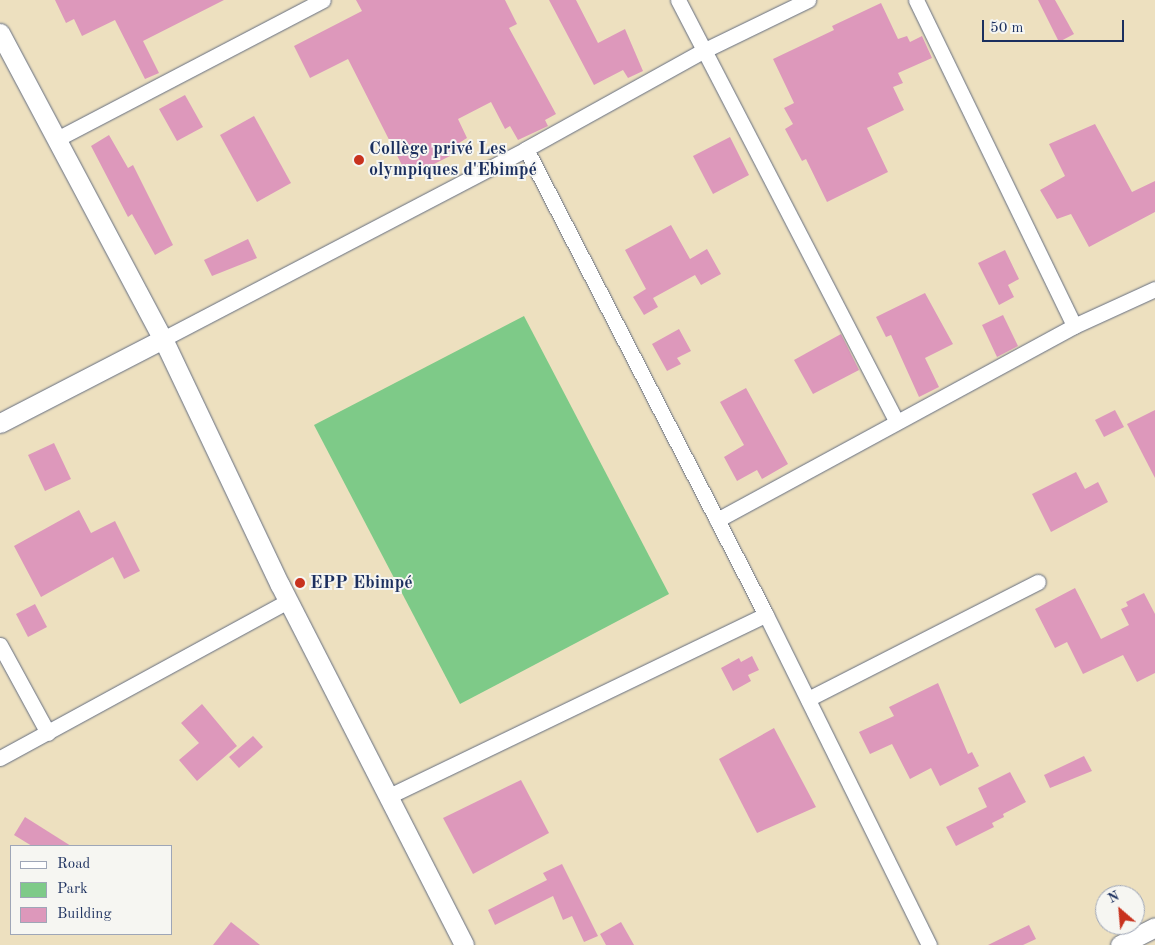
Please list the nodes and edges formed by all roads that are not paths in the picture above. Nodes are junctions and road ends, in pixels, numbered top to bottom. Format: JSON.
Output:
{"nodes":[{"id":1,"x":323,"y":0,"type":"edge"},
{"id":2,"x":678,"y":0,"type":"edge"},
{"id":3,"x":808,"y":0,"type":"edge"},
{"id":4,"x":916,"y":0,"type":"edge"},
{"id":5,"x":0,"y":33,"type":"edge"},
{"id":6,"x":703,"y":51,"type":"junction"},
{"id":7,"x":57,"y":139,"type":"junction"},
{"id":8,"x":526,"y":149,"type":"junction"},
{"id":9,"x":1155,"y":289,"type":"edge"},
{"id":10,"x":1074,"y":326,"type":"junction"},
{"id":11,"x":163,"y":339,"type":"junction"},
{"id":12,"x":896,"y":422,"type":"junction"},
{"id":13,"x":0,"y":424,"type":"edge"},
{"id":14,"x":717,"y":520,"type":"junction"},
{"id":15,"x":1038,"y":582,"type":"dead end"},
{"id":16,"x":288,"y":601,"type":"junction"},
{"id":17,"x":766,"y":614,"type":"junction"},
{"id":18,"x":0,"y":645,"type":"edge"},
{"id":19,"x":808,"y":699,"type":"junction"},
{"id":20,"x":48,"y":733,"type":"junction"},
{"id":21,"x":0,"y":758,"type":"edge"},
{"id":22,"x":387,"y":797,"type":"junction"},
{"id":23,"x":1155,"y":927,"type":"edge"},
{"id":24,"x":464,"y":945,"type":"edge"},
{"id":25,"x":929,"y":945,"type":"edge"},
{"id":26,"x":1120,"y":945,"type":"edge"}],
"edges":[{"from":1,"to":7,"type":"street"},
{"from":2,"to":6,"type":"street"},
{"from":3,"to":6,"type":"street"},
{"from":4,"to":10,"type":"street"},
{"from":5,"to":7,"type":"street"},
{"from":6,"to":8,"type":"street"},
{"from":6,"to":12,"type":"street"},
{"from":7,"to":11,"type":"street"},
{"from":8,"to":11,"type":"street"},
{"from":8,"to":14,"type":"street"},
{"from":9,"to":10,"type":"street"},
{"from":10,"to":12,"type":"street"},
{"from":11,"to":13,"type":"street"},
{"from":11,"to":16,"type":"street"},
{"from":12,"to":14,"type":"street"},
{"from":14,"to":17,"type":"street"},
{"from":15,"to":19,"type":"street"},
{"from":16,"to":20,"type":"street"},
{"from":16,"to":22,"type":"street"},
{"from":17,"to":19,"type":"street"},
{"from":17,"to":22,"type":"street"},
{"from":18,"to":20,"type":"street"},
{"from":19,"to":25,"type":"street"},
{"from":20,"to":21,"type":"street"},
{"from":22,"to":24,"type":"street"},
{"from":23,"to":26,"type":"street"}]}
